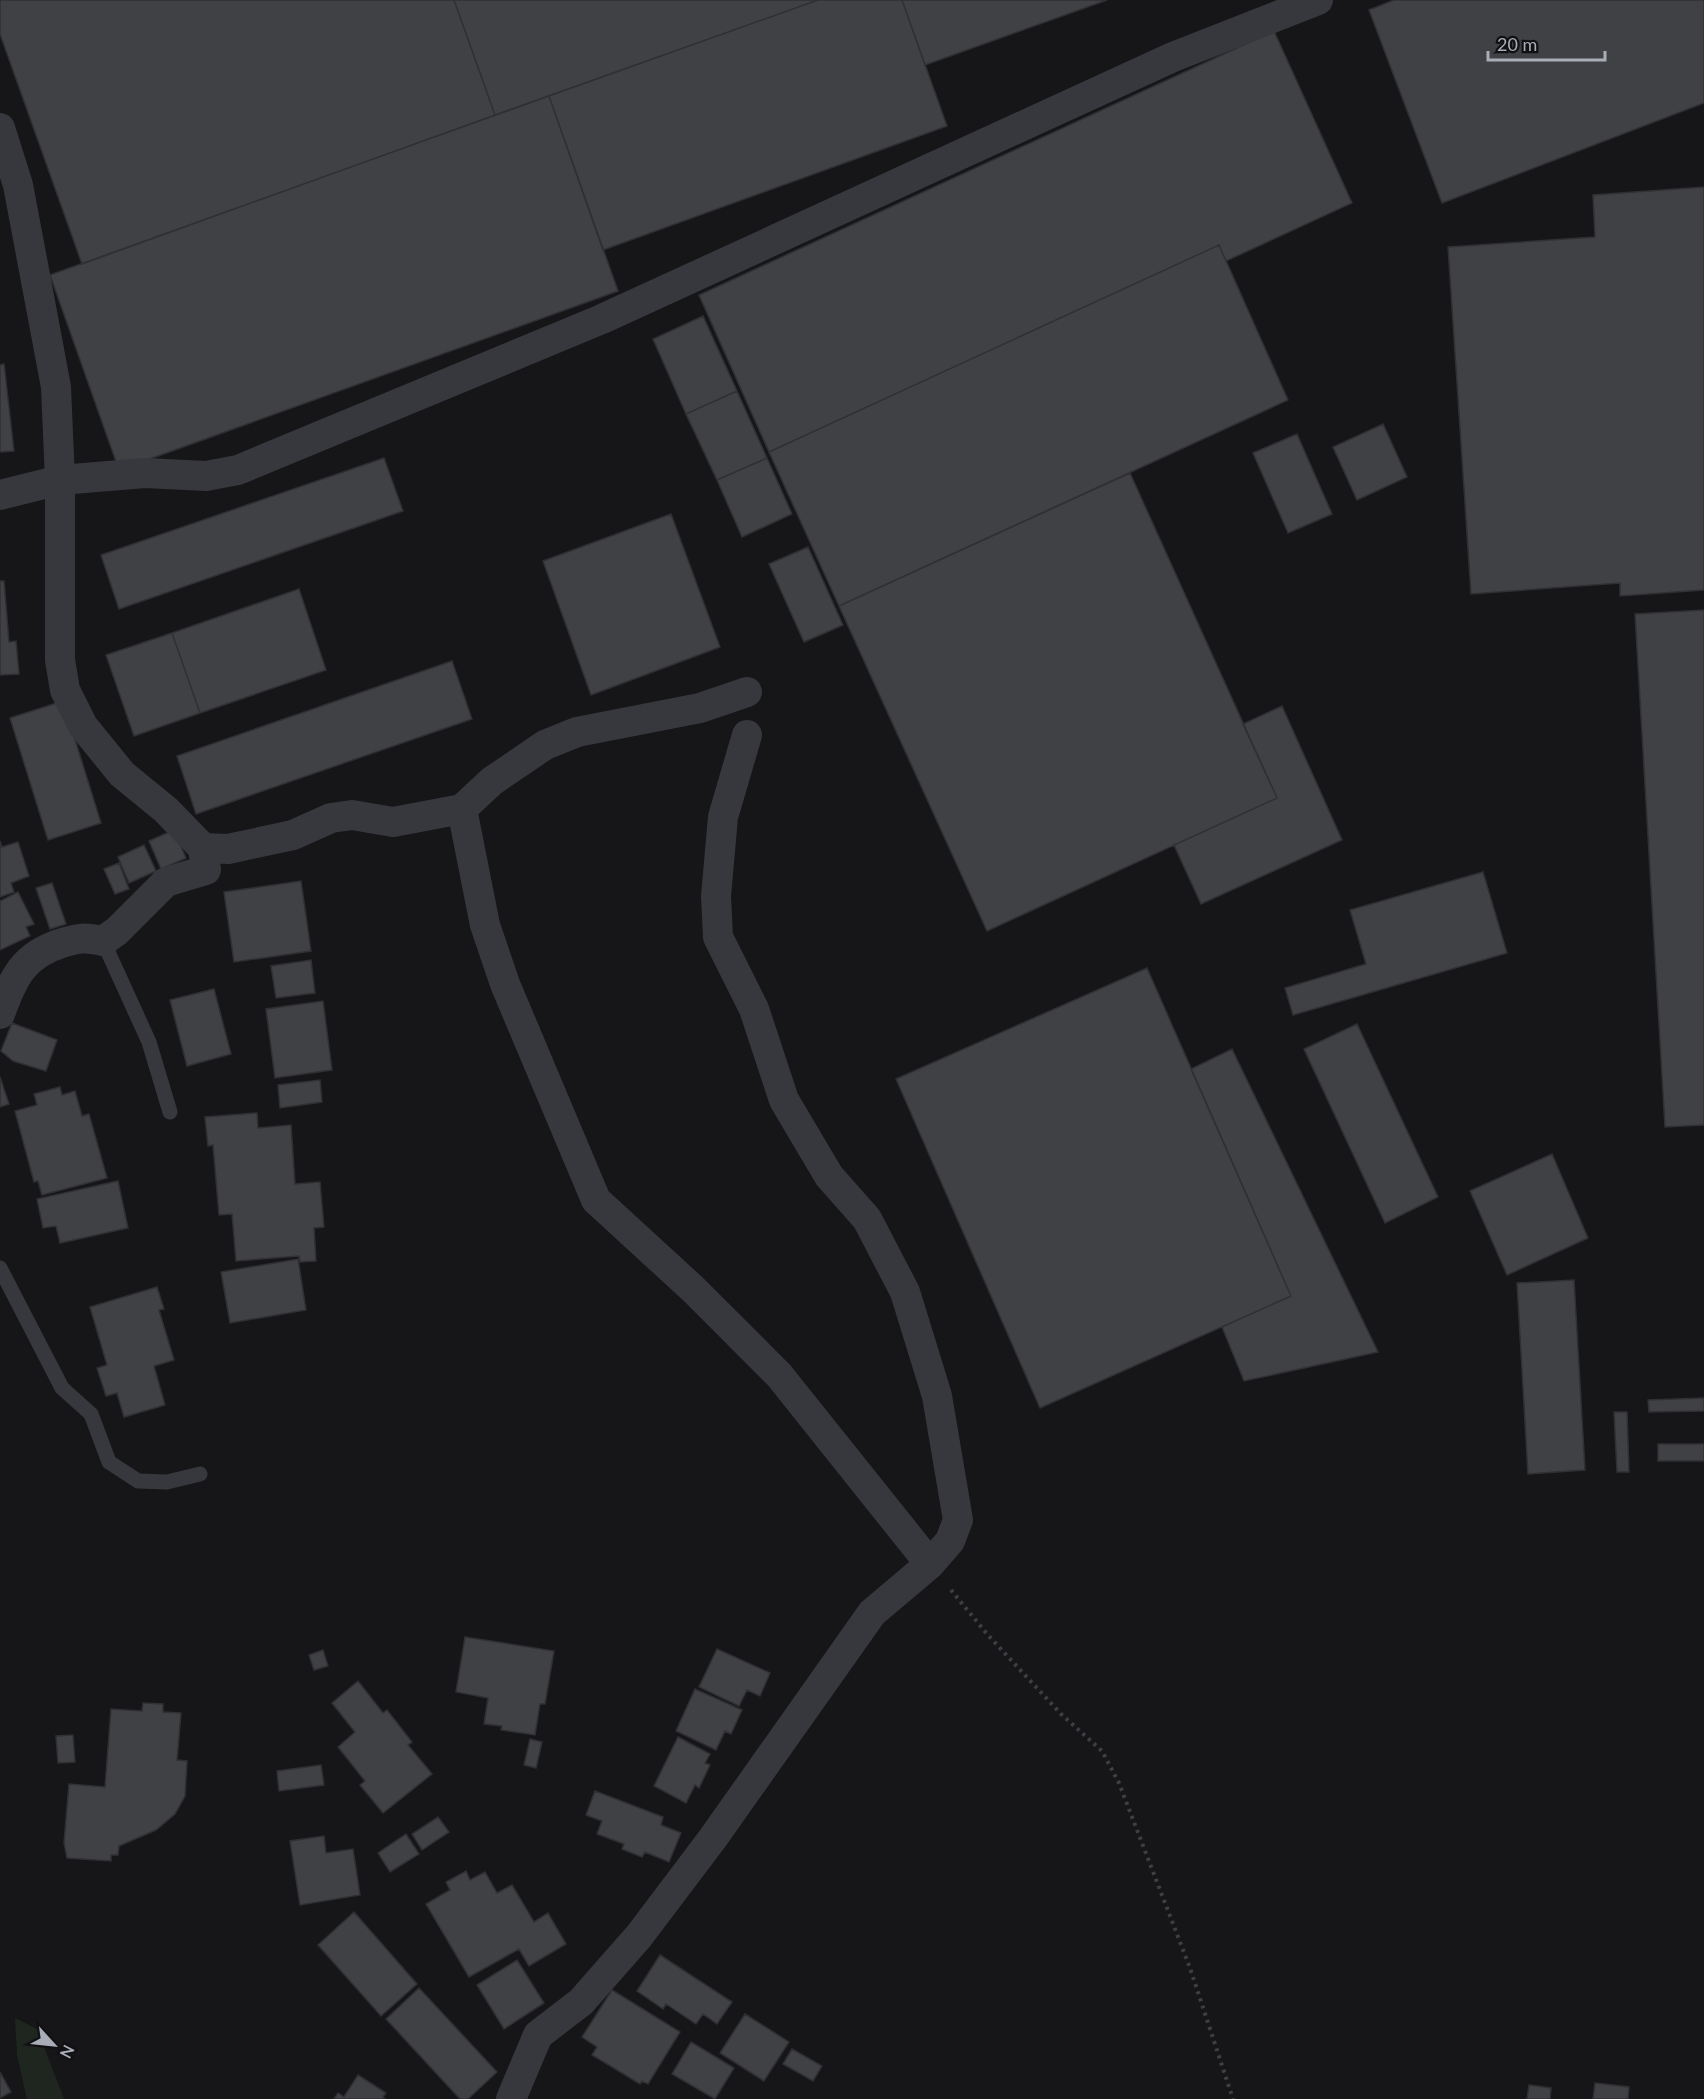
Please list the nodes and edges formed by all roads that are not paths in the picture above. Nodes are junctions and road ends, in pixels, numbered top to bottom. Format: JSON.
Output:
{"nodes":[{"id":1,"x":1318,"y":0,"type":"edge"},
{"id":2,"x":0,"y":128,"type":"edge"},
{"id":3,"x":60,"y":480,"type":"junction"},
{"id":4,"x":0,"y":495,"type":"edge"},
{"id":5,"x":747,"y":692,"type":"dead end"},
{"id":6,"x":747,"y":735,"type":"dead end"},
{"id":7,"x":462,"y":809,"type":"junction"},
{"id":8,"x":203,"y":848,"type":"junction"},
{"id":9,"x":103,"y":941,"type":"junction"},
{"id":10,"x":0,"y":1014,"type":"edge"},
{"id":11,"x":170,"y":1112,"type":"dead end"},
{"id":12,"x":0,"y":1268,"type":"edge"},
{"id":13,"x":200,"y":1474,"type":"dead end"},
{"id":14,"x":930,"y":1564,"type":"junction"},
{"id":15,"x":511,"y":2099,"type":"edge"}],
"edges":[{"from":1,"to":3,"type":"street"},
{"from":2,"to":3,"type":"street"},
{"from":3,"to":4,"type":"street"},
{"from":3,"to":8,"type":"street"},
{"from":5,"to":7,"type":"street"},
{"from":6,"to":14,"type":"street"},
{"from":7,"to":8,"type":"street"},
{"from":7,"to":14,"type":"street"},
{"from":8,"to":9,"type":"street"},
{"from":9,"to":10,"type":"street"},
{"from":9,"to":11,"type":"lane"},
{"from":12,"to":13,"type":"lane"},
{"from":14,"to":15,"type":"street"}]}
